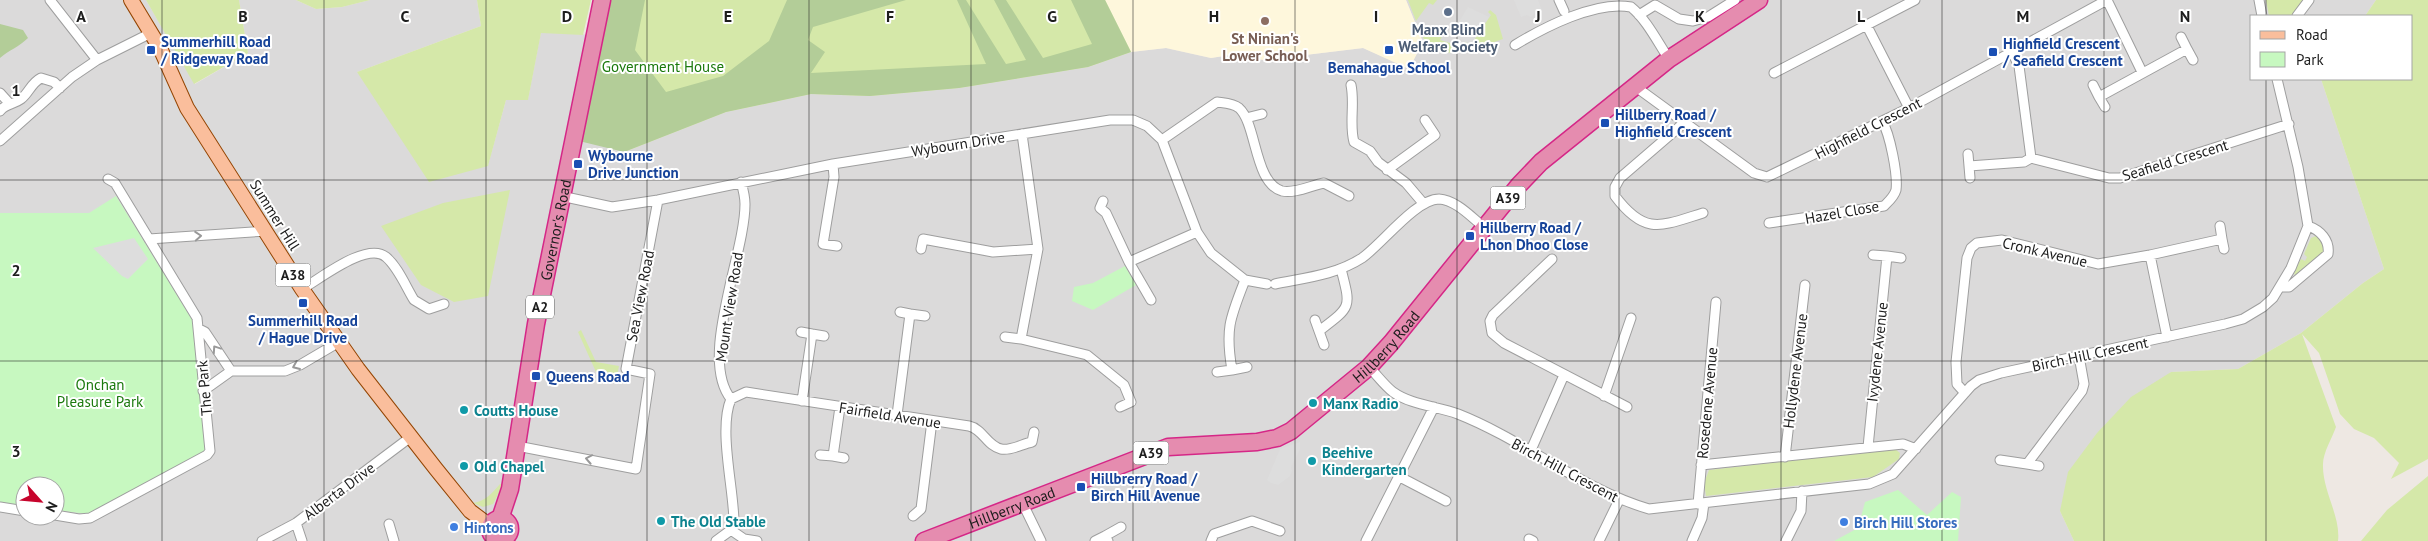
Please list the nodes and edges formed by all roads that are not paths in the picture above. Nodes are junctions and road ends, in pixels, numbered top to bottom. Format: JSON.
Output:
{"nodes":[{"id":1,"x":50,"y":0,"type":"edge"},
{"id":2,"x":130,"y":0,"type":"edge"},
{"id":3,"x":602,"y":0,"type":"edge"},
{"id":4,"x":1559,"y":0,"type":"edge"},
{"id":5,"x":1616,"y":0,"type":"edge"},
{"id":6,"x":1735,"y":0,"type":"edge"},
{"id":7,"x":1760,"y":0,"type":"edge"},
{"id":8,"x":1915,"y":0,"type":"edge"},
{"id":9,"x":2107,"y":0,"type":"edge"},
{"id":10,"x":2258,"y":0,"type":"edge"},
{"id":11,"x":2309,"y":0,"type":"edge"},
{"id":12,"x":1564,"y":11,"type":"junction"},
{"id":13,"x":1639,"y":15,"type":"junction"},
{"id":14,"x":2262,"y":15,"type":"edge"},
{"id":15,"x":2298,"y":15,"type":"edge"},
{"id":16,"x":1867,"y":26,"type":"junction"},
{"id":17,"x":151,"y":33,"type":"junction"},
{"id":18,"x":2180,"y":37,"type":"dead end"},
{"id":19,"x":1515,"y":45,"type":"dead end"},
{"id":20,"x":2187,"y":49,"type":"junction"},
{"id":21,"x":2012,"y":52,"type":"junction"},
{"id":22,"x":97,"y":60,"type":"junction"},
{"id":23,"x":1670,"y":60,"type":"junction"},
{"id":24,"x":2193,"y":60,"type":"dead end"},
{"id":25,"x":2142,"y":72,"type":"junction"},
{"id":26,"x":1774,"y":73,"type":"dead end"},
{"id":27,"x":2277,"y":80,"type":"edge"},
{"id":28,"x":1351,"y":84,"type":"dead end"},
{"id":29,"x":2093,"y":85,"type":"dead end"},
{"id":30,"x":1636,"y":87,"type":"junction"},
{"id":31,"x":60,"y":88,"type":"junction"},
{"id":32,"x":0,"y":93,"type":"edge"},
{"id":33,"x":2099,"y":96,"type":"junction"},
{"id":34,"x":10,"y":103,"type":"junction"},
{"id":35,"x":2105,"y":107,"type":"dead end"},
{"id":36,"x":1909,"y":108,"type":"junction"},
{"id":37,"x":0,"y":112,"type":"edge"},
{"id":38,"x":1262,"y":114,"type":"dead end"},
{"id":39,"x":1246,"y":118,"type":"junction"},
{"id":40,"x":1425,"y":120,"type":"dead end"},
{"id":41,"x":1882,"y":121,"type":"junction"},
{"id":42,"x":1685,"y":122,"type":"junction"},
{"id":43,"x":2289,"y":124,"type":"junction"},
{"id":44,"x":1022,"y":134,"type":"junction"},
{"id":45,"x":1162,"y":140,"type":"junction"},
{"id":46,"x":0,"y":141,"type":"edge"},
{"id":47,"x":1968,"y":154,"type":"dead end"},
{"id":48,"x":2031,"y":158,"type":"junction"},
{"id":49,"x":833,"y":164,"type":"junction"},
{"id":50,"x":1969,"y":166,"type":"junction"},
{"id":51,"x":1387,"y":170,"type":"junction"},
{"id":52,"x":1970,"y":178,"type":"dead end"},
{"id":53,"x":108,"y":179,"type":"dead end"},
{"id":54,"x":741,"y":182,"type":"junction"},
{"id":55,"x":561,"y":196,"type":"junction"},
{"id":56,"x":1349,"y":196,"type":"dead end"},
{"id":57,"x":658,"y":200,"type":"junction"},
{"id":58,"x":1103,"y":201,"type":"dead end"},
{"id":59,"x":1423,"y":203,"type":"junction"},
{"id":60,"x":1703,"y":213,"type":"dead end"},
{"id":61,"x":1769,"y":223,"type":"dead end"},
{"id":62,"x":2220,"y":226,"type":"dead end"},
{"id":63,"x":2308,"y":226,"type":"junction"},
{"id":64,"x":1484,"y":227,"type":"junction"},
{"id":65,"x":266,"y":231,"type":"junction"},
{"id":66,"x":1197,"y":232,"type":"junction"},
{"id":67,"x":2222,"y":238,"type":"junction"},
{"id":68,"x":149,"y":240,"type":"junction"},
{"id":69,"x":837,"y":246,"type":"dead end"},
{"id":70,"x":1038,"y":248,"type":"junction"},
{"id":71,"x":2224,"y":248,"type":"dead end"},
{"id":72,"x":922,"y":249,"type":"dead end"},
{"id":73,"x":1873,"y":255,"type":"dead end"},
{"id":74,"x":2150,"y":255,"type":"junction"},
{"id":75,"x":1887,"y":256,"type":"junction"},
{"id":76,"x":1901,"y":258,"type":"dead end"},
{"id":77,"x":1552,"y":259,"type":"dead end"},
{"id":78,"x":1129,"y":262,"type":"junction"},
{"id":79,"x":1341,"y":269,"type":"junction"},
{"id":80,"x":1245,"y":280,"type":"junction"},
{"id":81,"x":1805,"y":285,"type":"dead end"},
{"id":82,"x":2281,"y":287,"type":"junction"},
{"id":83,"x":302,"y":289,"type":"junction"},
{"id":84,"x":1151,"y":300,"type":"dead end"},
{"id":85,"x":1716,"y":302,"type":"dead end"},
{"id":86,"x":444,"y":304,"type":"dead end"},
{"id":87,"x":900,"y":312,"type":"dead end"},
{"id":88,"x":910,"y":314,"type":"junction"},
{"id":89,"x":925,"y":316,"type":"dead end"},
{"id":90,"x":1631,"y":318,"type":"dead end"},
{"id":91,"x":1315,"y":320,"type":"dead end"},
{"id":92,"x":199,"y":329,"type":"junction"},
{"id":93,"x":1319,"y":331,"type":"junction"},
{"id":94,"x":801,"y":332,"type":"dead end"},
{"id":95,"x":812,"y":334,"type":"junction"},
{"id":96,"x":824,"y":336,"type":"dead end"},
{"id":97,"x":1005,"y":337,"type":"dead end"},
{"id":98,"x":2167,"y":337,"type":"junction"},
{"id":99,"x":1021,"y":339,"type":"junction"},
{"id":100,"x":339,"y":342,"type":"junction"},
{"id":101,"x":1324,"y":345,"type":"dead end"},
{"id":102,"x":2079,"y":356,"type":"junction"},
{"id":103,"x":1247,"y":367,"type":"dead end"},
{"id":104,"x":1369,"y":367,"type":"junction"},
{"id":105,"x":1232,"y":370,"type":"junction"},
{"id":106,"x":231,"y":371,"type":"junction"},
{"id":107,"x":1218,"y":372,"type":"dead end"},
{"id":108,"x":1564,"y":375,"type":"junction"},
{"id":109,"x":203,"y":391,"type":"junction"},
{"id":110,"x":1965,"y":393,"type":"junction"},
{"id":111,"x":1604,"y":396,"type":"junction"},
{"id":112,"x":731,"y":399,"type":"junction"},
{"id":113,"x":802,"y":401,"type":"junction"},
{"id":114,"x":840,"y":407,"type":"junction"},
{"id":115,"x":1120,"y":407,"type":"dead end"},
{"id":116,"x":1434,"y":407,"type":"junction"},
{"id":117,"x":1627,"y":407,"type":"dead end"},
{"id":118,"x":897,"y":415,"type":"junction"},
{"id":119,"x":932,"y":421,"type":"junction"},
{"id":120,"x":1034,"y":432,"type":"dead end"},
{"id":121,"x":412,"y":436,"type":"junction"},
{"id":122,"x":516,"y":446,"type":"junction"},
{"id":123,"x":1868,"y":447,"type":"junction"},
{"id":124,"x":1916,"y":449,"type":"junction"},
{"id":125,"x":1531,"y":450,"type":"junction"},
{"id":126,"x":820,"y":455,"type":"dead end"},
{"id":127,"x":833,"y":456,"type":"junction"},
{"id":128,"x":1785,"y":457,"type":"junction"},
{"id":129,"x":844,"y":458,"type":"dead end"},
{"id":130,"x":2000,"y":460,"type":"dead end"},
{"id":131,"x":2027,"y":464,"type":"junction"},
{"id":132,"x":1701,"y":465,"type":"junction"},
{"id":133,"x":2039,"y":466,"type":"dead end"},
{"id":134,"x":1400,"y":477,"type":"junction"},
{"id":135,"x":1802,"y":491,"type":"junction"},
{"id":136,"x":1619,"y":500,"type":"junction"},
{"id":137,"x":1446,"y":501,"type":"dead end"},
{"id":138,"x":1022,"y":502,"type":"junction"},
{"id":139,"x":1701,"y":504,"type":"junction"},
{"id":140,"x":0,"y":507,"type":"edge"},
{"id":141,"x":15,"y":509,"type":"edge"},
{"id":142,"x":913,"y":516,"type":"dead end"},
{"id":143,"x":65,"y":517,"type":"edge"},
{"id":144,"x":495,"y":522,"type":"junction"},
{"id":145,"x":296,"y":523,"type":"junction"},
{"id":146,"x":389,"y":524,"type":"dead end"},
{"id":147,"x":1121,"y":527,"type":"dead end"},
{"id":148,"x":731,"y":530,"type":"junction"},
{"id":149,"x":1280,"y":531,"type":"dead end"},
{"id":150,"x":933,"y":539,"type":"edge"},
{"id":151,"x":1106,"y":539,"type":"edge"},
{"id":152,"x":502,"y":540,"type":"edge"},
{"id":153,"x":262,"y":541,"type":"edge"},
{"id":154,"x":302,"y":541,"type":"edge"},
{"id":155,"x":394,"y":541,"type":"edge"},
{"id":156,"x":716,"y":541,"type":"edge"},
{"id":157,"x":757,"y":541,"type":"edge"},
{"id":158,"x":1042,"y":541,"type":"edge"},
{"id":159,"x":1095,"y":541,"type":"edge"},
{"id":160,"x":1211,"y":541,"type":"edge"},
{"id":161,"x":1366,"y":541,"type":"edge"},
{"id":162,"x":1598,"y":541,"type":"edge"},
{"id":163,"x":1692,"y":541,"type":"edge"},
{"id":164,"x":1786,"y":541,"type":"edge"}],
"edges":[{"from":1,"to":22,"type":"street"},
{"from":2,"to":17,"type":"main road","name":"Summer Hill","number":"A38"},
{"from":3,"to":55,"type":"highway","name":"Governor's Road","number":"A2"},
{"from":4,"to":12,"type":"street"},
{"from":5,"to":12,"type":"street"},
{"from":5,"to":13,"type":"street"},
{"from":6,"to":13,"type":"street"},
{"from":7,"to":23,"type":"highway","name":"Hillberry Road","number":"A39"},
{"from":8,"to":16,"type":"street"},
{"from":9,"to":21,"type":"street","name":"Highfield Crescent"},
{"from":9,"to":25,"type":"street"},
{"from":10,"to":14,"type":"street"},
{"from":11,"to":15,"type":"street"},
{"from":12,"to":19,"type":"street"},
{"from":13,"to":23,"type":"street"},
{"from":16,"to":26,"type":"street"},
{"from":16,"to":36,"type":"street"},
{"from":17,"to":22,"type":"street"},
{"from":17,"to":65,"type":"main road","name":"Summer Hill","number":"A38"},
{"from":18,"to":20,"type":"street"},
{"from":20,"to":24,"type":"street"},
{"from":20,"to":25,"type":"street"},
{"from":21,"to":36,"type":"street","name":"Highfield Crescent"},
{"from":21,"to":48,"type":"street"},
{"from":22,"to":31,"type":"street"},
{"from":23,"to":30,"type":"highway","name":"Hillberry Road","number":"A39"},
{"from":25,"to":33,"type":"street"},
{"from":27,"to":43,"type":"street"},
{"from":28,"to":51,"type":"street"},
{"from":29,"to":33,"type":"street"},
{"from":30,"to":42,"type":"street","name":"Highfield Crescent"},
{"from":30,"to":64,"type":"highway","name":"Hillberry Road","number":"A39"},
{"from":31,"to":34,"type":"street"},
{"from":31,"to":46,"type":"street"},
{"from":32,"to":34,"type":"street"},
{"from":33,"to":35,"type":"street"},
{"from":34,"to":37,"type":"street"},
{"from":36,"to":41,"type":"street","name":"Highfield Crescent"},
{"from":38,"to":39,"type":"street"},
{"from":39,"to":45,"type":"street"},
{"from":39,"to":56,"type":"street"},
{"from":40,"to":51,"type":"street"},
{"from":41,"to":42,"type":"street","name":"Highfield Crescent"},
{"from":41,"to":61,"type":"street","name":"Hazel Close"},
{"from":42,"to":60,"type":"street"},
{"from":43,"to":48,"type":"street","name":"Seafield Crescent"},
{"from":43,"to":63,"type":"street"},
{"from":44,"to":45,"type":"street","name":"Wybourn Drive"},
{"from":44,"to":49,"type":"street","name":"Wybourn Drive"},
{"from":44,"to":70,"type":"street"},
{"from":45,"to":66,"type":"street","name":"Wybourn Drive"},
{"from":47,"to":50,"type":"street"},
{"from":48,"to":50,"type":"street","name":"Seafield Crescent"},
{"from":49,"to":54,"type":"street","name":"Wybourn Drive"},
{"from":49,"to":69,"type":"street"},
{"from":50,"to":52,"type":"street"},
{"from":51,"to":59,"type":"street"},
{"from":53,"to":68,"type":"street","name":"The Park"},
{"from":54,"to":57,"type":"street","name":"Wybourn Drive"},
{"from":54,"to":112,"type":"street","name":"Mount View Road"},
{"from":55,"to":57,"type":"street","name":"Wybourn Drive"},
{"from":55,"to":122,"type":"highway","name":"Governor's Road","number":"A2"},
{"from":57,"to":122,"type":"street","name":"Sea View Road","one_way":true},
{"from":58,"to":78,"type":"street"},
{"from":59,"to":64,"type":"street"},
{"from":59,"to":79,"type":"street"},
{"from":62,"to":67,"type":"street"},
{"from":63,"to":82,"type":"street","name":"Birch Hill Crescent"},
{"from":63,"to":82,"type":"street","name":"Birch Hill Crescent"},
{"from":64,"to":104,"type":"highway","name":"Hillberry Road","number":"A39"},
{"from":68,"to":65,"type":"street","one_way":true},
{"from":65,"to":83,"type":"main road","name":"Summer Hill","number":"A38"},
{"from":66,"to":78,"type":"street"},
{"from":66,"to":80,"type":"street","name":"Wybourn Drive"},
{"from":67,"to":71,"type":"street"},
{"from":67,"to":74,"type":"street","name":"Cronk Avenue"},
{"from":68,"to":92,"type":"street","name":"The Park"},
{"from":70,"to":72,"type":"street"},
{"from":70,"to":99,"type":"street"},
{"from":73,"to":75,"type":"street"},
{"from":74,"to":98,"type":"street"},
{"from":74,"to":110,"type":"street","name":"Cronk Avenue"},
{"from":75,"to":76,"type":"street"},
{"from":75,"to":123,"type":"street","name":"Ivydene Avenue"},
{"from":77,"to":108,"type":"street"},
{"from":78,"to":84,"type":"street"},
{"from":79,"to":80,"type":"street","name":"Wybourn Drive"},
{"from":79,"to":93,"type":"street"},
{"from":80,"to":105,"type":"street"},
{"from":81,"to":128,"type":"street","name":"Hollydene Avenue"},
{"from":82,"to":98,"type":"street","name":"Birch Hill Crescent"},
{"from":83,"to":86,"type":"street"},
{"from":83,"to":100,"type":"main road","name":"Summer Hill","number":"A38"},
{"from":85,"to":132,"type":"street","name":"Rosedene Avenue"},
{"from":87,"to":88,"type":"street"},
{"from":88,"to":89,"type":"street"},
{"from":88,"to":118,"type":"street"},
{"from":90,"to":111,"type":"street"},
{"from":91,"to":93,"type":"street"},
{"from":106,"to":92,"type":"street","one_way":true},
{"from":92,"to":109,"type":"street","name":"The Park"},
{"from":93,"to":101,"type":"street"},
{"from":94,"to":95,"type":"street"},
{"from":95,"to":96,"type":"street"},
{"from":95,"to":113,"type":"street"},
{"from":97,"to":99,"type":"street"},
{"from":98,"to":102,"type":"street","name":"Birch Hill Crescent"},
{"from":99,"to":115,"type":"street"},
{"from":100,"to":106,"type":"street","one_way":true},
{"from":100,"to":121,"type":"main road","name":"Summer Hill","number":"A38"},
{"from":102,"to":110,"type":"street","name":"Birch Hill Crescent"},
{"from":102,"to":131,"type":"street"},
{"from":103,"to":105,"type":"street"},
{"from":104,"to":116,"type":"street","name":"Birch Hill Crescent"},
{"from":104,"to":138,"type":"highway","name":"Hillberry Road","number":"A39"},
{"from":105,"to":107,"type":"street"},
{"from":106,"to":109,"type":"street"},
{"from":108,"to":111,"type":"street"},
{"from":108,"to":125,"type":"street"},
{"from":109,"to":143,"type":"street","name":"The Park"},
{"from":110,"to":124,"type":"street","name":"Birch Hill Crescent"},
{"from":111,"to":117,"type":"street"},
{"from":112,"to":113,"type":"street","name":"Fairfield Avenue"},
{"from":112,"to":148,"type":"street"},
{"from":113,"to":114,"type":"street","name":"Fairfield Avenue"},
{"from":114,"to":118,"type":"street","name":"Fairfield Avenue"},
{"from":114,"to":127,"type":"street"},
{"from":116,"to":125,"type":"street","name":"Birch Hill Crescent"},
{"from":116,"to":134,"type":"street"},
{"from":118,"to":119,"type":"street","name":"Fairfield Avenue"},
{"from":119,"to":120,"type":"street","name":"Fairfield Avenue"},
{"from":119,"to":142,"type":"street"},
{"from":121,"to":144,"type":"main road","name":"Summer Hill","number":"A38"},
{"from":121,"to":145,"type":"street","name":"Alberta Drive"},
{"from":122,"to":144,"type":"highway","name":"Governor's Road","number":"A2"},
{"from":123,"to":124,"type":"street"},
{"from":123,"to":128,"type":"street"},
{"from":124,"to":135,"type":"street","name":"Birch Hill Crescent"},
{"from":125,"to":136,"type":"street","name":"Birch Hill Crescent"},
{"from":126,"to":127,"type":"street"},
{"from":127,"to":129,"type":"street"},
{"from":128,"to":132,"type":"street"},
{"from":130,"to":131,"type":"street"},
{"from":131,"to":133,"type":"street"},
{"from":132,"to":139,"type":"street","name":"Rosedene Avenue"},
{"from":134,"to":137,"type":"street"},
{"from":134,"to":161,"type":"street"},
{"from":135,"to":139,"type":"street","name":"Birch Hill Crescent"},
{"from":135,"to":164,"type":"street"},
{"from":136,"to":139,"type":"street","name":"Birch Hill Crescent"},
{"from":136,"to":162,"type":"street"},
{"from":138,"to":150,"type":"highway","name":"Hillberry Road","number":"A39"},
{"from":138,"to":158,"type":"street"},
{"from":139,"to":163,"type":"street","name":"Rosedene Avenue"},
{"from":140,"to":141,"type":"street"},
{"from":144,"to":152,"type":"highway"},
{"from":145,"to":153,"type":"street","name":"Alberta Drive"},
{"from":145,"to":154,"type":"street"},
{"from":146,"to":155,"type":"street"},
{"from":147,"to":151,"type":"street"},
{"from":148,"to":156,"type":"street"},
{"from":148,"to":157,"type":"street"},
{"from":149,"to":160,"type":"street"},
{"from":151,"to":159,"type":"street"}]}
